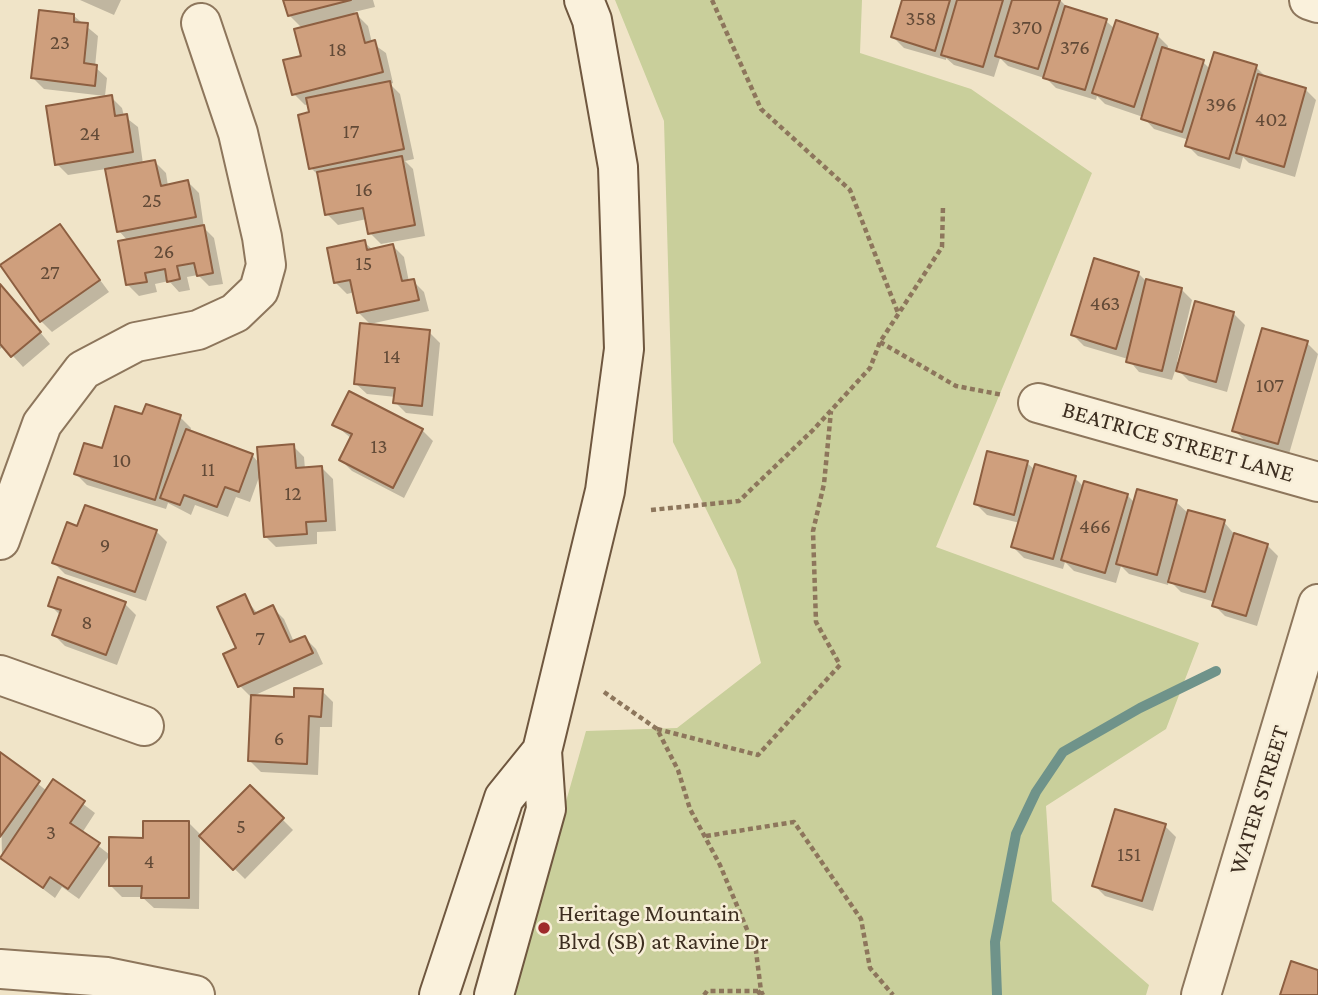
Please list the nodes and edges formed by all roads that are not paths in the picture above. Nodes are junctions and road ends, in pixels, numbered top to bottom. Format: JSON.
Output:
{"nodes":[{"id":1,"x":584,"y":0,"type":"edge"},
{"id":2,"x":1309,"y":0,"type":"edge"},
{"id":3,"x":1318,"y":3,"type":"edge"},
{"id":4,"x":201,"y":23,"type":"dead end"},
{"id":5,"x":1038,"y":402,"type":"road end"},
{"id":6,"x":1318,"y":482,"type":"edge"},
{"id":7,"x":0,"y":540,"type":"edge"},
{"id":8,"x":1318,"y":604,"type":"edge"},
{"id":9,"x":0,"y":675,"type":"edge"},
{"id":10,"x":144,"y":726,"type":"dead end"},
{"id":11,"x":542,"y":751,"type":"junction"},
{"id":12,"x":0,"y":969,"type":"edge"},
{"id":13,"x":195,"y":995,"type":"edge"},
{"id":14,"x":439,"y":995,"type":"edge"},
{"id":15,"x":494,"y":995,"type":"edge"},
{"id":16,"x":1201,"y":995,"type":"edge"}],
"edges":[{"from":1,"to":11,"type":"street"},
{"from":2,"to":3,"type":"street"},
{"from":4,"to":7,"type":"street"},
{"from":5,"to":6,"type":"street","name":"BEATRICE STREET LANE"},
{"from":8,"to":16,"type":"street","name":"WATER STREET"},
{"from":9,"to":10,"type":"street"},
{"from":11,"to":14,"type":"street"},
{"from":11,"to":15,"type":"street"},
{"from":12,"to":13,"type":"street"}]}
